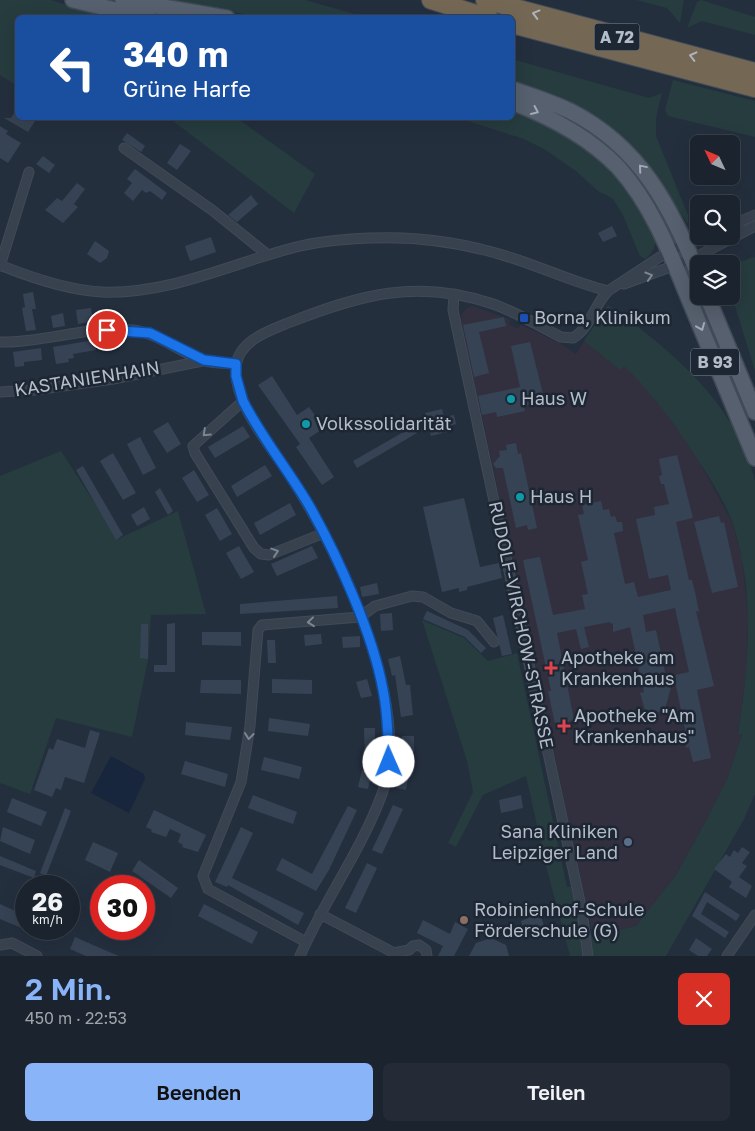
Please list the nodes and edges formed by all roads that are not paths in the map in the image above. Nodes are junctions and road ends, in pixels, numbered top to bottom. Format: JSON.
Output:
{"nodes":[{"id":1,"x":72,"y":0,"type":"edge"},
{"id":2,"x":123,"y":0,"type":"edge"},
{"id":3,"x":430,"y":0,"type":"edge"},
{"id":4,"x":485,"y":0,"type":"edge"},
{"id":5,"x":136,"y":15,"type":"edge"},
{"id":6,"x":210,"y":15,"type":"edge"},
{"id":7,"x":480,"y":15,"type":"edge"},
{"id":8,"x":515,"y":25,"type":"edge"},
{"id":9,"x":755,"y":72,"type":"edge"},
{"id":10,"x":755,"y":88,"type":"edge"},
{"id":11,"x":515,"y":89,"type":"edge"},
{"id":12,"x":515,"y":103,"type":"edge"},
{"id":13,"x":124,"y":148,"type":"dead end"},
{"id":14,"x":30,"y":172,"type":"dead end"},
{"id":15,"x":755,"y":215,"type":"edge"},
{"id":16,"x":740,"y":221,"type":"edge"},
{"id":17,"x":755,"y":226,"type":"edge"},
{"id":18,"x":690,"y":242,"type":"edge"},
{"id":19,"x":686,"y":244,"type":"junction"},
{"id":20,"x":669,"y":252,"type":"junction"},
{"id":21,"x":268,"y":255,"type":"junction"},
{"id":22,"x":690,"y":255,"type":"edge"},
{"id":23,"x":700,"y":255,"type":"edge"},
{"id":24,"x":690,"y":260,"type":"edge"},
{"id":25,"x":0,"y":265,"type":"edge"},
{"id":26,"x":676,"y":266,"type":"junction"},
{"id":27,"x":622,"y":282,"type":"junction"},
{"id":28,"x":608,"y":290,"type":"junction"},
{"id":29,"x":454,"y":294,"type":"junction"},
{"id":30,"x":711,"y":305,"type":"edge"},
{"id":31,"x":0,"y":342,"type":"edge"},
{"id":32,"x":204,"y":360,"type":"junction"},
{"id":33,"x":236,"y":364,"type":"junction"},
{"id":34,"x":0,"y":392,"type":"edge"},
{"id":35,"x":243,"y":401,"type":"junction"},
{"id":36,"x":755,"y":412,"type":"edge"},
{"id":37,"x":755,"y":458,"type":"edge"},
{"id":38,"x":324,"y":533,"type":"junction"},
{"id":39,"x":360,"y":617,"type":"junction"},
{"id":40,"x":494,"y":642,"type":"dead end"},
{"id":41,"x":320,"y":914,"type":"junction"},
{"id":42,"x":755,"y":914,"type":"edge"},
{"id":43,"x":306,"y":942,"type":"junction"},
{"id":44,"x":2,"y":945,"type":"edge"},
{"id":45,"x":397,"y":954,"type":"edge"},
{"id":46,"x":37,"y":956,"type":"edge"},
{"id":47,"x":300,"y":956,"type":"edge"},
{"id":48,"x":427,"y":956,"type":"edge"},
{"id":49,"x":588,"y":956,"type":"edge"},
{"id":50,"x":728,"y":956,"type":"edge"}],
"edges":[{"from":1,"to":5,"type":"main road"},
{"from":2,"to":6,"type":"main road"},
{"from":3,"to":7,"type":"highway"},
{"from":9,"to":4,"type":"highway","number":"A 72","one_way":true},
{"from":8,"to":10,"type":"highway","number":"A 72"},
{"from":19,"to":11,"type":"main road","one_way":true},
{"from":12,"to":20,"type":"main road","number":"B 93","one_way":true},
{"from":13,"to":21,"type":"street"},
{"from":14,"to":25,"type":"street"},
{"from":15,"to":16,"type":"street"},
{"from":17,"to":23,"type":"street"},
{"from":18,"to":19,"type":"street"},
{"from":19,"to":20,"type":"street"},
{"from":19,"to":22,"type":"main road"},
{"from":20,"to":26,"type":"main road","number":"B 93"},
{"from":20,"to":27,"type":"street"},
{"from":21,"to":25,"type":"street"},
{"from":21,"to":28,"type":"street"},
{"from":24,"to":26,"type":"street"},
{"from":27,"to":26,"type":"street","one_way":true},
{"from":26,"to":37,"type":"main road","number":"B 93","one_way":true},
{"from":27,"to":28,"type":"street"},
{"from":28,"to":29,"type":"street"},
{"from":29,"to":33,"type":"street"},
{"from":29,"to":49,"type":"street","name":"RUDOLF-VIRCHOW-STRASSE"},
{"from":30,"to":36,"type":"main road","number":"B 93"},
{"from":31,"to":32,"type":"street"},
{"from":32,"to":33,"type":"street"},
{"from":32,"to":34,"type":"street","name":"KASTANIENHAIN"},
{"from":33,"to":35,"type":"street"},
{"from":35,"to":38,"type":"street"},
{"from":35,"to":38,"type":"street","one_way":true},
{"from":38,"to":39,"type":"street"},
{"from":39,"to":40,"type":"street"},
{"from":39,"to":41,"type":"street"},
{"from":39,"to":43,"type":"street","one_way":true},
{"from":41,"to":43,"type":"street"},
{"from":41,"to":45,"type":"street"},
{"from":42,"to":50,"type":"street"},
{"from":43,"to":47,"type":"street"},
{"from":44,"to":46,"type":"street"},
{"from":45,"to":48,"type":"street"}]}
